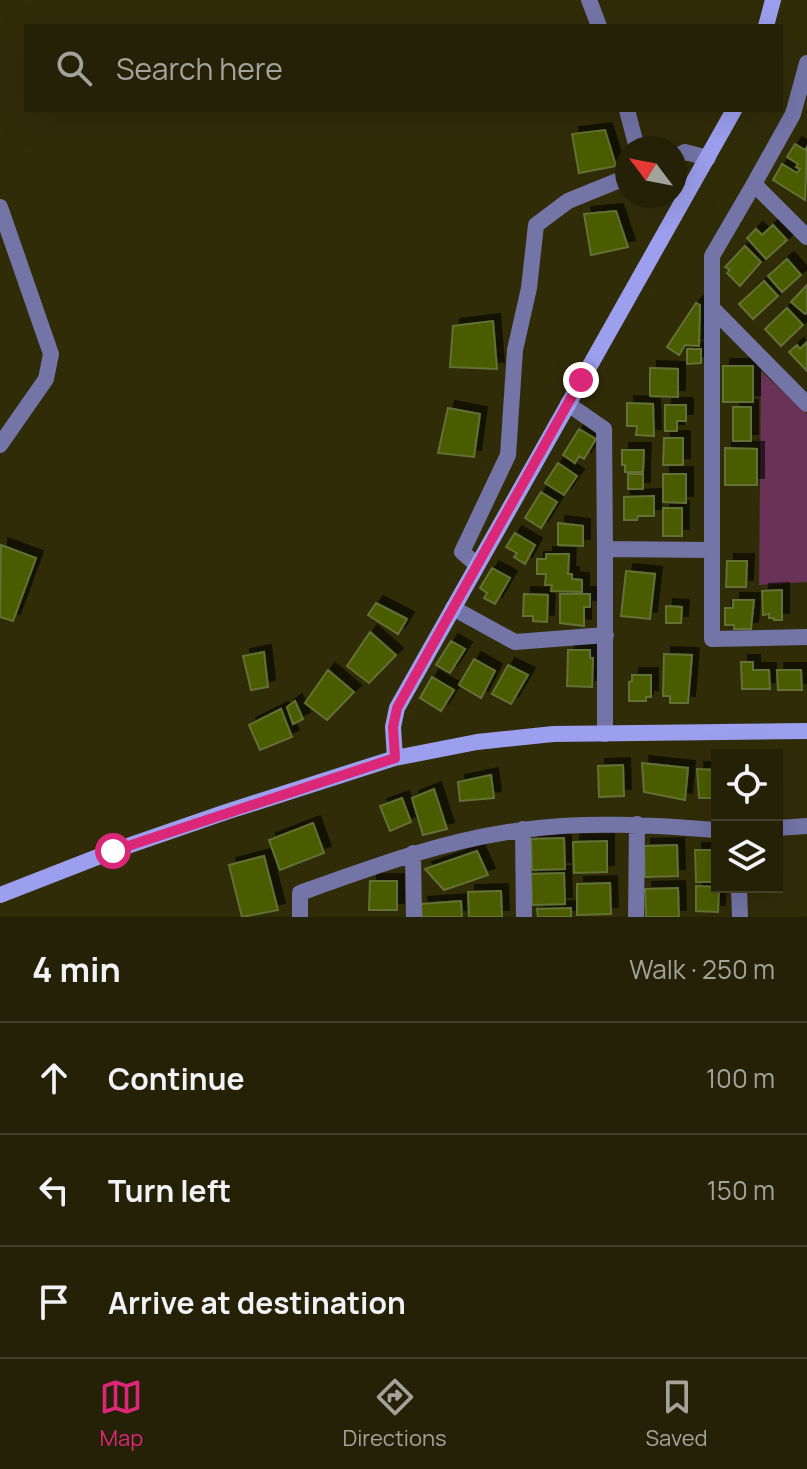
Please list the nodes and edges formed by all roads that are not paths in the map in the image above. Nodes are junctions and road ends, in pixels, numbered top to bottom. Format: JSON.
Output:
{"nodes":[{"id":1,"x":589,"y":0,"type":"edge"},
{"id":2,"x":773,"y":0,"type":"edge"},
{"id":3,"x":598,"y":24,"type":"edge"},
{"id":4,"x":767,"y":24,"type":"edge"},
{"id":5,"x":807,"y":63,"type":"edge"},
{"id":6,"x":628,"y":112,"type":"edge"},
{"id":7,"x":733,"y":112,"type":"edge"},
{"id":8,"x":634,"y":136,"type":"edge"},
{"id":9,"x":687,"y":153,"type":"edge"},
{"id":10,"x":708,"y":158,"type":"junction"},
{"id":11,"x":615,"y":182,"type":"edge"},
{"id":12,"x":754,"y":184,"type":"junction"},
{"id":13,"x":0,"y":207,"type":"edge"},
{"id":14,"x":807,"y":237,"type":"edge"},
{"id":15,"x":712,"y":308,"type":"junction"},
{"id":16,"x":568,"y":404,"type":"junction"},
{"id":17,"x":807,"y":404,"type":"edge"},
{"id":18,"x":0,"y":445,"type":"edge"},
{"id":19,"x":605,"y":549,"type":"junction"},
{"id":20,"x":711,"y":550,"type":"junction"},
{"id":21,"x":477,"y":565,"type":"junction"},
{"id":22,"x":453,"y":608,"type":"junction"},
{"id":23,"x":606,"y":635,"type":"junction"},
{"id":24,"x":807,"y":637,"type":"edge"},
{"id":25,"x":807,"y":731,"type":"edge"},
{"id":26,"x":605,"y":734,"type":"junction"},
{"id":27,"x":395,"y":758,"type":"junction"},
{"id":28,"x":637,"y":824,"type":"junction"},
{"id":29,"x":807,"y":826,"type":"edge"},
{"id":30,"x":783,"y":828,"type":"edge"},
{"id":31,"x":523,"y":829,"type":"junction"},
{"id":32,"x":711,"y":830,"type":"edge"},
{"id":33,"x":413,"y":853,"type":"junction"},
{"id":34,"x":739,"y":893,"type":"edge"},
{"id":35,"x":0,"y":895,"type":"edge"},
{"id":36,"x":300,"y":917,"type":"edge"},
{"id":37,"x":414,"y":917,"type":"edge"},
{"id":38,"x":524,"y":917,"type":"edge"},
{"id":39,"x":636,"y":917,"type":"edge"},
{"id":40,"x":740,"y":917,"type":"edge"}],
"edges":[{"from":1,"to":3,"type":"street"},
{"from":2,"to":4,"type":"street"},
{"from":5,"to":12,"type":"street"},
{"from":6,"to":8,"type":"street"},
{"from":7,"to":10,"type":"street"},
{"from":9,"to":10,"type":"street"},
{"from":10,"to":16,"type":"street"},
{"from":11,"to":21,"type":"street"},
{"from":12,"to":14,"type":"street"},
{"from":12,"to":15,"type":"street"},
{"from":13,"to":18,"type":"street"},
{"from":15,"to":17,"type":"street"},
{"from":15,"to":20,"type":"street"},
{"from":16,"to":19,"type":"street"},
{"from":16,"to":21,"type":"street"},
{"from":19,"to":20,"type":"street"},
{"from":19,"to":23,"type":"street"},
{"from":20,"to":24,"type":"street"},
{"from":21,"to":22,"type":"street"},
{"from":22,"to":23,"type":"street"},
{"from":22,"to":27,"type":"street"},
{"from":23,"to":26,"type":"street"},
{"from":25,"to":26,"type":"street"},
{"from":26,"to":27,"type":"street"},
{"from":27,"to":35,"type":"street"},
{"from":28,"to":31,"type":"street"},
{"from":28,"to":32,"type":"street"},
{"from":28,"to":39,"type":"street"},
{"from":29,"to":30,"type":"street"},
{"from":31,"to":33,"type":"street"},
{"from":31,"to":38,"type":"street"},
{"from":33,"to":36,"type":"street"},
{"from":33,"to":37,"type":"street"},
{"from":34,"to":40,"type":"street"}]}
